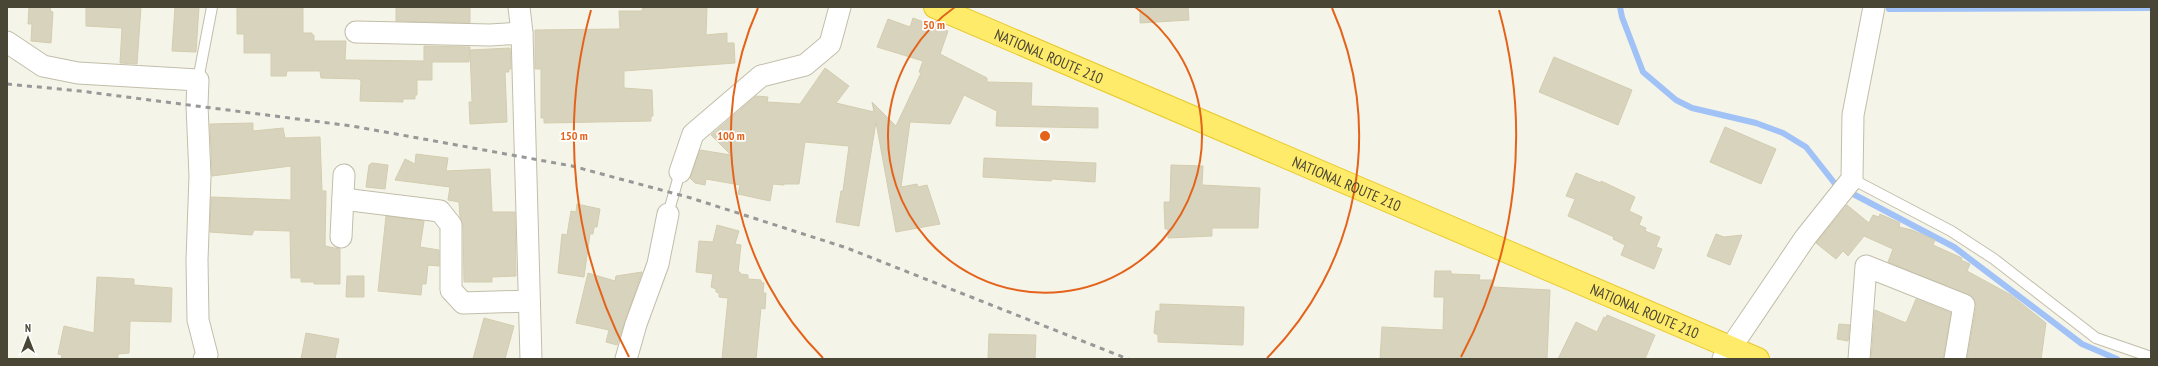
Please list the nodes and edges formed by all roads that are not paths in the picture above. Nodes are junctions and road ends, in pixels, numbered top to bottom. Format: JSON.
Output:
{"nodes":[{"id":1,"x":212,"y":7,"type":"edge"},
{"id":2,"x":519,"y":7,"type":"edge"},
{"id":3,"x":840,"y":7,"type":"edge"},
{"id":4,"x":935,"y":7,"type":"edge"},
{"id":5,"x":1874,"y":7,"type":"edge"},
{"id":6,"x":356,"y":32,"type":"dead end"},
{"id":7,"x":522,"y":33,"type":"junction"},
{"id":8,"x":7,"y":42,"type":"edge"},
{"id":9,"x":198,"y":80,"type":"junction"},
{"id":10,"x":680,"y":172,"type":"joint"},
{"id":11,"x":344,"y":175,"type":"dead end"},
{"id":12,"x":1847,"y":186,"type":"junction"},
{"id":13,"x":343,"y":199,"type":"junction"},
{"id":14,"x":668,"y":214,"type":"joint"},
{"id":15,"x":341,"y":237,"type":"dead end"},
{"id":16,"x":529,"y":300,"type":"junction"},
{"id":17,"x":1728,"y":353,"type":"edge"},
{"id":18,"x":2151,"y":357,"type":"edge"},
{"id":19,"x":208,"y":358,"type":"edge"},
{"id":20,"x":531,"y":359,"type":"edge"},
{"id":21,"x":626,"y":359,"type":"edge"},
{"id":22,"x":1758,"y":359,"type":"edge"},
{"id":23,"x":1859,"y":359,"type":"edge"},
{"id":24,"x":1955,"y":359,"type":"edge"}],
"edges":[{"from":1,"to":9,"type":"lane"},
{"from":2,"to":7,"type":"street"},
{"from":3,"to":10,"type":"street"},
{"from":4,"to":17,"type":"highway","name":"NATIONAL ROUTE 210"},
{"from":5,"to":12,"type":"street"},
{"from":6,"to":7,"type":"street"},
{"from":7,"to":16,"type":"street"},
{"from":8,"to":9,"type":"street"},
{"from":9,"to":19,"type":"street"},
{"from":10,"to":14,"type":"lane"},
{"from":11,"to":13,"type":"street"},
{"from":12,"to":17,"type":"street"},
{"from":12,"to":18,"type":"lane"},
{"from":13,"to":15,"type":"street"},
{"from":13,"to":16,"type":"street"},
{"from":14,"to":21,"type":"street"},
{"from":16,"to":20,"type":"street"},
{"from":17,"to":22,"type":"highway","name":"NATIONAL ROUTE 210"},
{"from":23,"to":24,"type":"street"}]}
